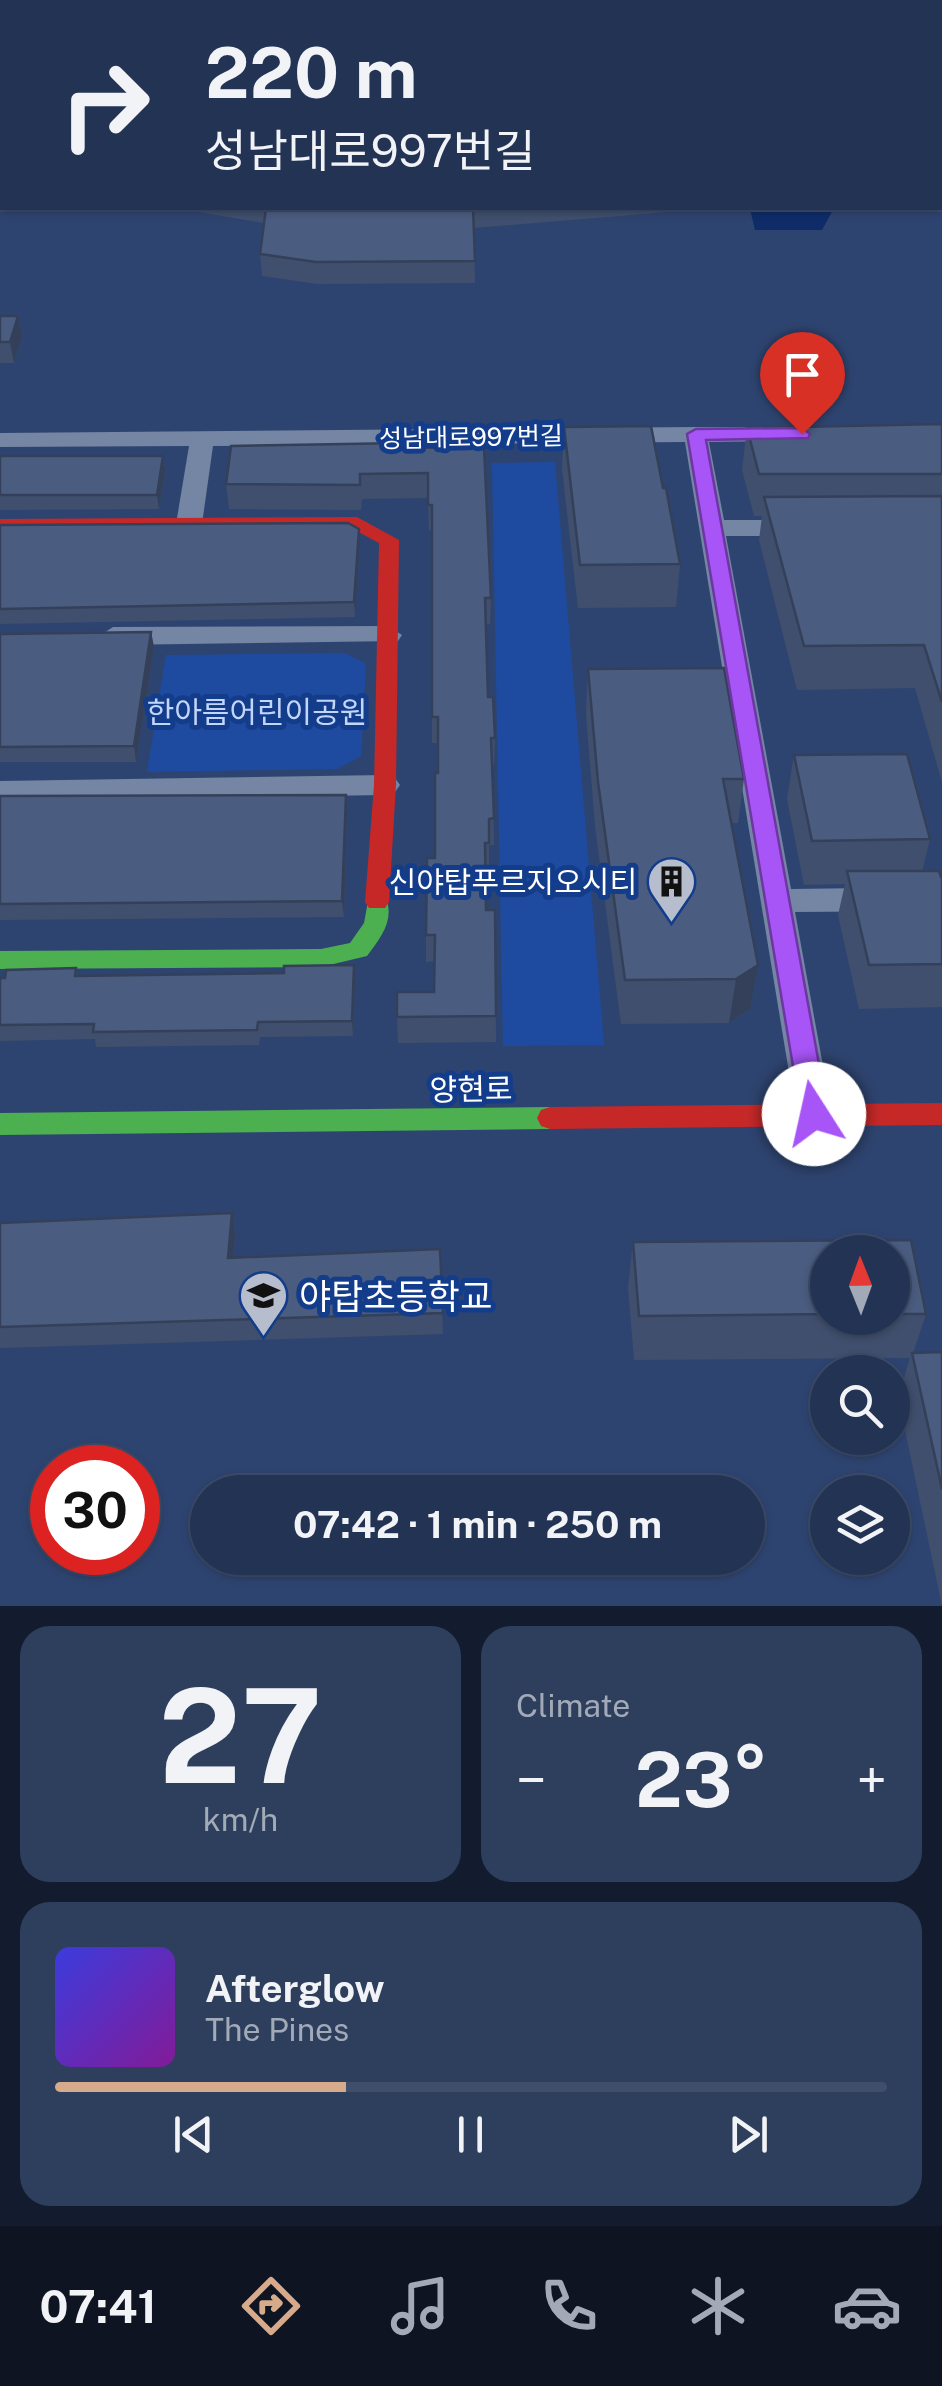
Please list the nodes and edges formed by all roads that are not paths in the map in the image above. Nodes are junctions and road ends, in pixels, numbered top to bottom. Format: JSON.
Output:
{"nodes":[{"id":1,"x":696,"y":434,"type":"junction"},
{"id":2,"x":810,"y":434,"type":"edge"},
{"id":3,"x":202,"y":439,"type":"junction"},
{"id":4,"x":0,"y":440,"type":"edge"},
{"id":5,"x":189,"y":524,"type":"junction"},
{"id":6,"x":0,"y":525,"type":"edge"},
{"id":7,"x":712,"y":528,"type":"junction"},
{"id":8,"x":827,"y":528,"type":"edge"},
{"id":9,"x":388,"y":635,"type":"junction"},
{"id":10,"x":78,"y":636,"type":"edge"},
{"id":11,"x":385,"y":785,"type":"junction"},
{"id":12,"x":0,"y":790,"type":"edge"},
{"id":13,"x":942,"y":899,"type":"edge"},
{"id":14,"x":777,"y":901,"type":"junction"},
{"id":15,"x":0,"y":960,"type":"edge"},
{"id":16,"x":814,"y":1114,"type":"junction"},
{"id":17,"x":942,"y":1114,"type":"edge"},
{"id":18,"x":0,"y":1124,"type":"edge"}],
"edges":[{"from":1,"to":2,"type":"street","name":"성남대로997번길"},
{"from":1,"to":3,"type":"street","name":"성남대로997번길"},
{"from":1,"to":7,"type":"street"},
{"from":3,"to":4,"type":"street","name":"성남대로997번길"},
{"from":3,"to":5,"type":"street"},
{"from":5,"to":6,"type":"main road"},
{"from":5,"to":9,"type":"main road"},
{"from":7,"to":8,"type":"street"},
{"from":7,"to":14,"type":"street"},
{"from":9,"to":10,"type":"street"},
{"from":9,"to":11,"type":"main road"},
{"from":11,"to":12,"type":"street"},
{"from":11,"to":15,"type":"main road"},
{"from":13,"to":14,"type":"street"},
{"from":14,"to":16,"type":"street"},
{"from":16,"to":17,"type":"main road","name":"양현로"},
{"from":16,"to":18,"type":"main road","name":"양현로"}]}
